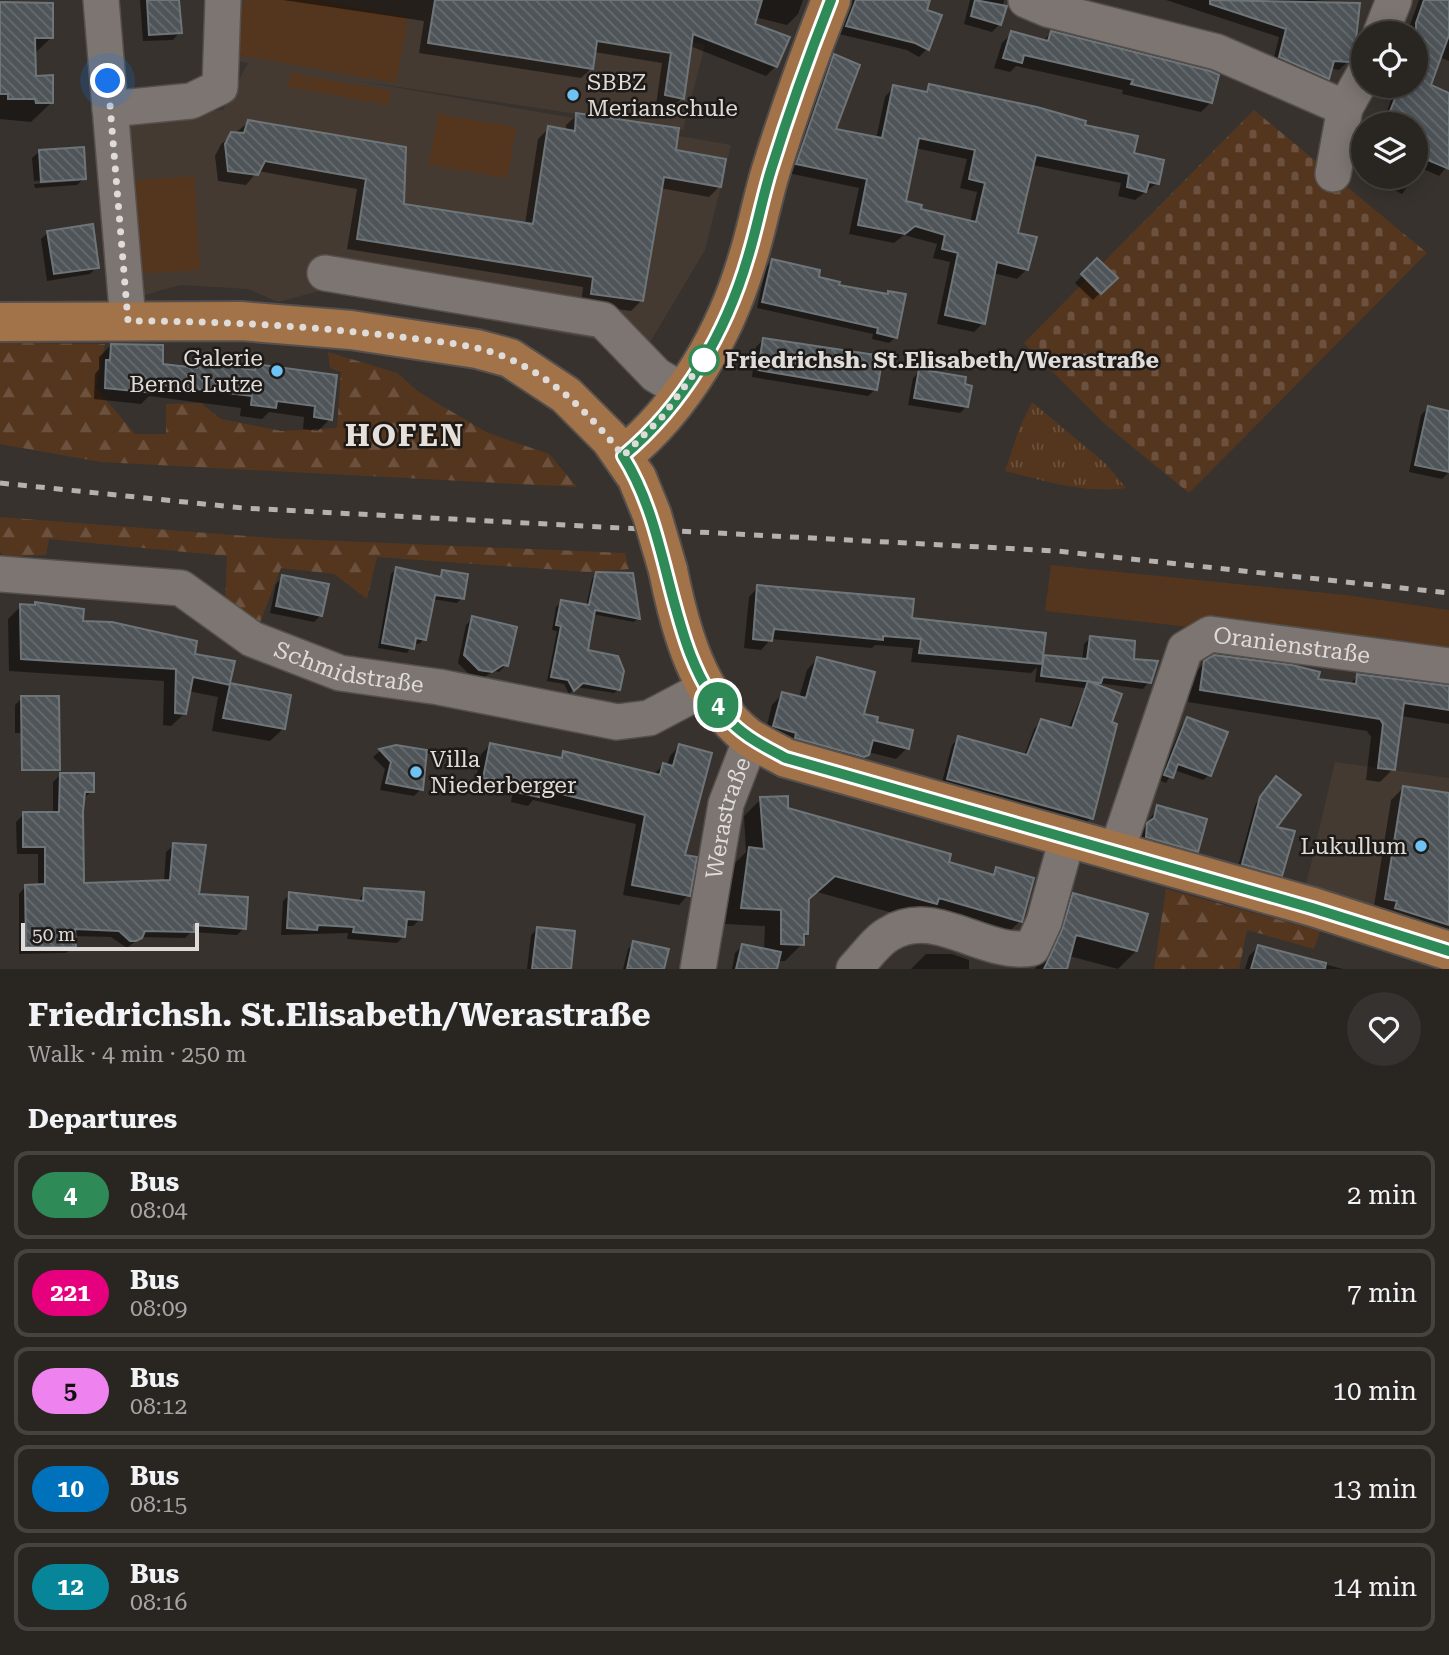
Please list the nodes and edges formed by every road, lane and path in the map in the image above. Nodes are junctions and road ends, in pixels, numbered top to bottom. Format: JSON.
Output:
{"nodes":[{"id":1,"x":101,"y":0,"type":"edge"},
{"id":2,"x":223,"y":0,"type":"edge"},
{"id":3,"x":831,"y":0,"type":"edge"},
{"id":4,"x":1026,"y":0,"type":"edge"},
{"id":5,"x":1394,"y":0,"type":"edge"},
{"id":6,"x":1386,"y":21,"type":"edge"},
{"id":7,"x":1351,"y":97,"type":"edge"},
{"id":8,"x":110,"y":108,"type":"junction"},
{"id":9,"x":1345,"y":108,"type":"junction"},
{"id":10,"x":1333,"y":174,"type":"dead end"},
{"id":11,"x":325,"y":273,"type":"dead end"},
{"id":12,"x":128,"y":321,"type":"junction"},
{"id":13,"x":0,"y":322,"type":"edge"},
{"id":14,"x":658,"y":373,"type":"junction"},
{"id":15,"x":630,"y":467,"type":"junction"},
{"id":16,"x":0,"y":574,"type":"edge"},
{"id":17,"x":1449,"y":666,"type":"edge"},
{"id":18,"x":706,"y":688,"type":"junction"},
{"id":19,"x":751,"y":739,"type":"junction"},
{"id":20,"x":1067,"y":839,"type":"junction"},
{"id":21,"x":1118,"y":845,"type":"junction"},
{"id":22,"x":1449,"y":951,"type":"edge"},
{"id":23,"x":1029,"y":959,"type":"edge"},
{"id":24,"x":698,"y":969,"type":"edge"},
{"id":25,"x":854,"y":969,"type":"edge"}],
"edges":[{"from":1,"to":8,"type":"street"},
{"from":2,"to":8,"type":"street"},
{"from":3,"to":14,"type":"main road"},
{"from":4,"to":9,"type":"street"},
{"from":5,"to":6,"type":"street"},
{"from":7,"to":9,"type":"street"},
{"from":8,"to":12,"type":"street"},
{"from":9,"to":10,"type":"street"},
{"from":11,"to":14,"type":"street"},
{"from":12,"to":13,"type":"main road","name":"Werastraße"},
{"from":12,"to":15,"type":"main road","name":"Werastraße"},
{"from":14,"to":15,"type":"main road"},
{"from":15,"to":18,"type":"main road","name":"Werastraße","bridge":true},
{"from":16,"to":18,"type":"street","name":"Schmidstraße"},
{"from":17,"to":21,"type":"street","name":"Oranienstraße"},
{"from":18,"to":19,"type":"main road","name":"Werastraße"},
{"from":19,"to":20,"type":"main road"},
{"from":19,"to":24,"type":"street","name":"Werastraße"},
{"from":20,"to":21,"type":"main road"},
{"from":20,"to":23,"type":"street"},
{"from":21,"to":22,"type":"main road"},
{"from":23,"to":25,"type":"street"}]}
